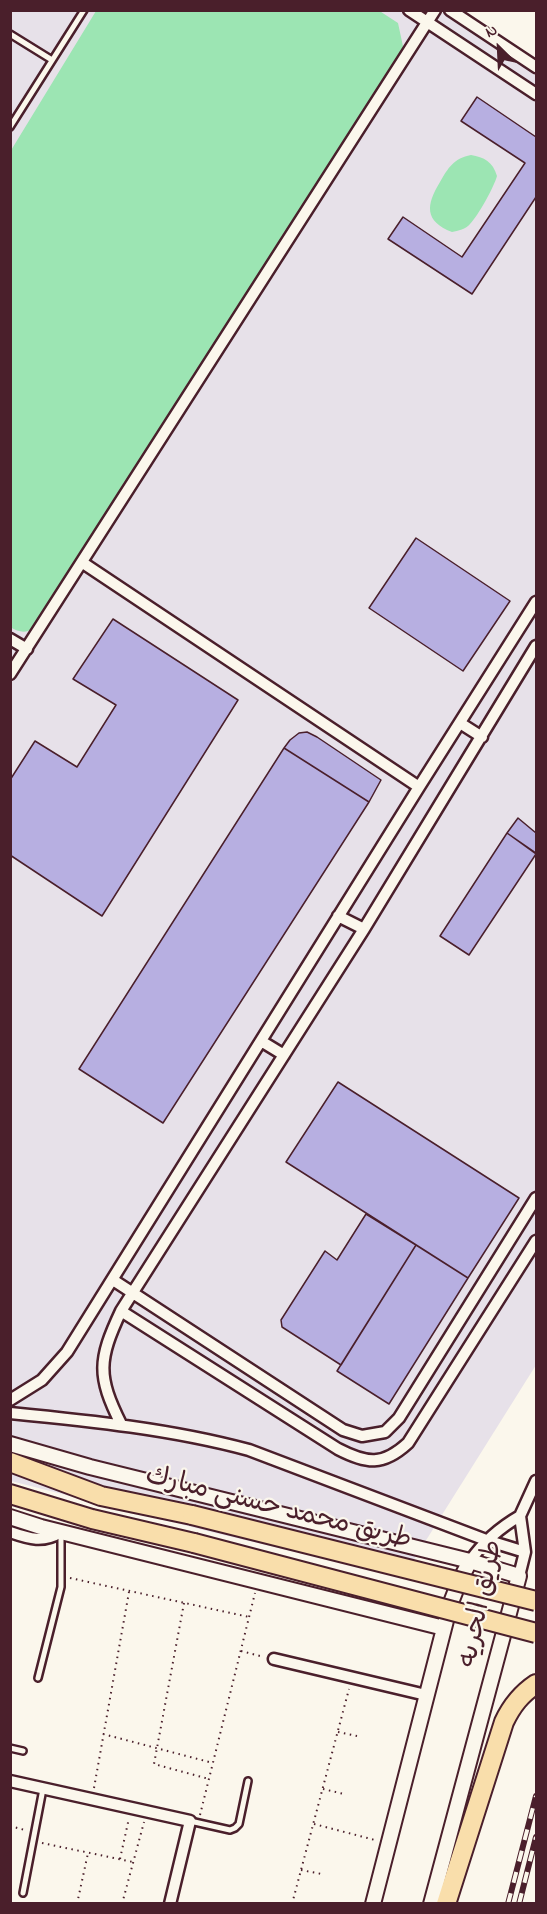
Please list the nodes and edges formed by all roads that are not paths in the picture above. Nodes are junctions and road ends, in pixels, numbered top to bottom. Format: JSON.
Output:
{"nodes":[{"id":1,"x":84,"y":10,"type":"edge"},
{"id":2,"x":409,"y":10,"type":"edge"},
{"id":3,"x":435,"y":10,"type":"edge"},
{"id":4,"x":450,"y":10,"type":"edge"},
{"id":5,"x":426,"y":22,"type":"junction"},
{"id":6,"x":10,"y":34,"type":"edge"},
{"id":7,"x":52,"y":60,"type":"junction"},
{"id":8,"x":537,"y":67,"type":"edge"},
{"id":9,"x":537,"y":94,"type":"edge"},
{"id":10,"x":10,"y":127,"type":"edge"},
{"id":11,"x":83,"y":563,"type":"junction"},
{"id":12,"x":537,"y":602,"type":"edge"},
{"id":13,"x":10,"y":639,"type":"edge"},
{"id":14,"x":537,"y":646,"type":"edge"},
{"id":15,"x":27,"y":649,"type":"junction"},
{"id":16,"x":10,"y":674,"type":"edge"},
{"id":17,"x":460,"y":723,"type":"junction"},
{"id":18,"x":482,"y":737,"type":"junction"},
{"id":19,"x":419,"y":787,"type":"junction"},
{"id":20,"x":338,"y":916,"type":"junction"},
{"id":21,"x":364,"y":929,"type":"junction"},
{"id":22,"x":261,"y":1041,"type":"junction"},
{"id":23,"x":284,"y":1055,"type":"junction"},
{"id":24,"x":537,"y":1198,"type":"edge"},
{"id":25,"x":537,"y":1241,"type":"edge"},
{"id":26,"x":113,"y":1280,"type":"junction"},
{"id":27,"x":132,"y":1292,"type":"junction"},
{"id":28,"x":120,"y":1311,"type":"junction"},
{"id":29,"x":10,"y":1400,"type":"edge"},
{"id":30,"x":10,"y":1413,"type":"edge"},
{"id":31,"x":121,"y":1424,"type":"junction"},
{"id":32,"x":10,"y":1444,"type":"edge"},
{"id":33,"x":10,"y":1462,"type":"edge"},
{"id":34,"x":537,"y":1481,"type":"edge"},
{"id":35,"x":10,"y":1494,"type":"edge"},
{"id":36,"x":520,"y":1516,"type":"junction"},
{"id":37,"x":10,"y":1517,"type":"edge"},
{"id":38,"x":10,"y":1532,"type":"edge"},
{"id":39,"x":61,"y":1532,"type":"junction"},
{"id":40,"x":486,"y":1540,"type":"junction"},
{"id":41,"x":525,"y":1552,"type":"junction"},
{"id":42,"x":470,"y":1561,"type":"junction"},
{"id":43,"x":519,"y":1576,"type":"junction"},
{"id":44,"x":537,"y":1601,"type":"edge"},
{"id":45,"x":444,"y":1628,"type":"junction"},
{"id":46,"x":537,"y":1633,"type":"edge"},
{"id":47,"x":274,"y":1659,"type":"road end"},
{"id":48,"x":38,"y":1678,"type":"dead end"},
{"id":49,"x":537,"y":1684,"type":"edge"},
{"id":50,"x":426,"y":1695,"type":"junction"},
{"id":51,"x":10,"y":1748,"type":"edge"},
{"id":52,"x":23,"y":1751,"type":"dead end"},
{"id":53,"x":10,"y":1781,"type":"edge"},
{"id":54,"x":248,"y":1781,"type":"dead end"},
{"id":55,"x":44,"y":1789,"type":"junction"},
{"id":56,"x":194,"y":1822,"type":"junction"},
{"id":57,"x":22,"y":1893,"type":"dead end"},
{"id":58,"x":170,"y":1904,"type":"edge"},
{"id":59,"x":373,"y":1904,"type":"edge"},
{"id":60,"x":431,"y":1904,"type":"edge"},
{"id":61,"x":446,"y":1904,"type":"edge"}],
"edges":[{"from":1,"to":7,"type":"lane"},
{"from":2,"to":5,"type":"street"},
{"from":3,"to":5,"type":"street"},
{"from":4,"to":8,"type":"street"},
{"from":5,"to":9,"type":"street"},
{"from":5,"to":11,"type":"street"},
{"from":6,"to":7,"type":"lane"},
{"from":7,"to":10,"type":"lane"},
{"from":11,"to":15,"type":"street"},
{"from":11,"to":19,"type":"street"},
{"from":12,"to":17,"type":"street"},
{"from":13,"to":15,"type":"street"},
{"from":14,"to":18,"type":"street"},
{"from":15,"to":16,"type":"street"},
{"from":17,"to":18,"type":"street"},
{"from":17,"to":19,"type":"street"},
{"from":18,"to":21,"type":"street"},
{"from":19,"to":20,"type":"street"},
{"from":20,"to":21,"type":"street"},
{"from":20,"to":22,"type":"street"},
{"from":21,"to":23,"type":"street"},
{"from":22,"to":23,"type":"street"},
{"from":22,"to":26,"type":"street"},
{"from":23,"to":27,"type":"street"},
{"from":24,"to":27,"type":"street"},
{"from":25,"to":28,"type":"street"},
{"from":26,"to":27,"type":"street"},
{"from":26,"to":29,"type":"street"},
{"from":27,"to":28,"type":"street"},
{"from":28,"to":31,"type":"street"},
{"from":30,"to":31,"type":"street"},
{"from":31,"to":40,"type":"street"},
{"from":32,"to":42,"type":"street"},
{"from":33,"to":44,"type":"highway","name":"طريق محمد حسنى مبارك","bridge":true},
{"from":34,"to":36,"type":"street"},
{"from":35,"to":46,"type":"highway","name":"طريق محمد حسنى مبارك","bridge":true},
{"from":36,"to":40,"type":"street","name":"طريق الحريه"},
{"from":36,"to":41,"type":"street","name":"طريق الحريه"},
{"from":37,"to":39,"type":"street"},
{"from":38,"to":39,"type":"street"},
{"from":39,"to":45,"type":"street"},
{"from":39,"to":48,"type":"lane"},
{"from":40,"to":41,"type":"street"},
{"from":40,"to":42,"type":"street","name":"طريق الحريه"},
{"from":41,"to":43,"type":"street","name":"طريق الحريه"},
{"from":42,"to":43,"type":"street"},
{"from":42,"to":45,"type":"street","name":"طريق الحريه"},
{"from":43,"to":60,"type":"street","name":"طريق الحريه"},
{"from":45,"to":50,"type":"street","name":"طريق الحريه"},
{"from":47,"to":50,"type":"street"},
{"from":49,"to":61,"type":"highway"},
{"from":50,"to":59,"type":"street","name":"طريق الحريه"},
{"from":51,"to":52,"type":"lane"},
{"from":53,"to":55,"type":"street"},
{"from":54,"to":56,"type":"lane"},
{"from":55,"to":56,"type":"street"},
{"from":55,"to":57,"type":"lane"},
{"from":56,"to":58,"type":"street"}]}
